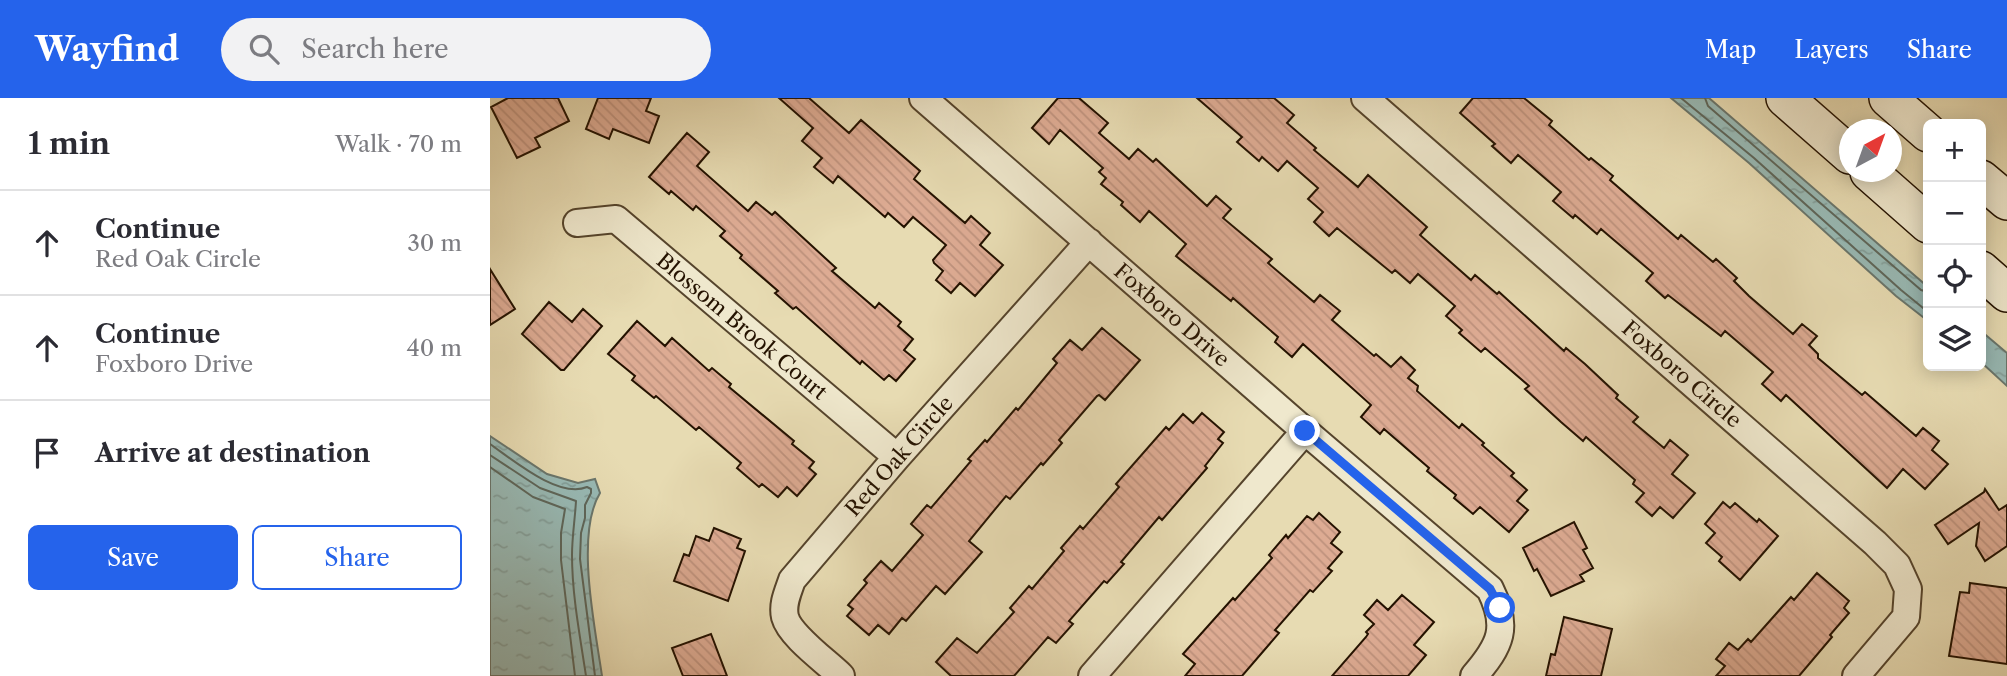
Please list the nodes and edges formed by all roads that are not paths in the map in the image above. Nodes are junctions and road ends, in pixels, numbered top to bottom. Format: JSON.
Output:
{"nodes":[{"id":1,"x":923,"y":98,"type":"edge"},
{"id":2,"x":1365,"y":98,"type":"edge"},
{"id":3,"x":1785,"y":98,"type":"edge"},
{"id":4,"x":1888,"y":98,"type":"edge"},
{"id":5,"x":1923,"y":129,"type":"edge"},
{"id":6,"x":1839,"y":145,"type":"edge"},
{"id":7,"x":1880,"y":182,"type":"edge"},
{"id":8,"x":1985,"y":182,"type":"edge"},
{"id":9,"x":2007,"y":201,"type":"edge"},
{"id":10,"x":1923,"y":220,"type":"edge"},
{"id":11,"x":577,"y":223,"type":"dead end"},
{"id":12,"x":1089,"y":242,"type":"junction"},
{"id":13,"x":1986,"y":274,"type":"edge"},
{"id":14,"x":2007,"y":293,"type":"edge"},
{"id":15,"x":1305,"y":431,"type":"junction"},
{"id":16,"x":897,"y":457,"type":"junction"},
{"id":17,"x":841,"y":676,"type":"edge"},
{"id":18,"x":1092,"y":676,"type":"edge"},
{"id":19,"x":1474,"y":676,"type":"edge"},
{"id":20,"x":1856,"y":676,"type":"edge"}],
"edges":[{"from":1,"to":12,"type":"street","name":"Foxboro Drive"},
{"from":2,"to":20,"type":"street","name":"Foxboro Circle"},
{"from":3,"to":6,"type":"main road"},
{"from":4,"to":5,"type":"main road"},
{"from":7,"to":10,"type":"main road"},
{"from":8,"to":9,"type":"main road"},
{"from":11,"to":16,"type":"street","name":"Blossom Brook Court"},
{"from":12,"to":15,"type":"street","name":"Foxboro Drive"},
{"from":12,"to":16,"type":"street","name":"Red Oak Circle"},
{"from":13,"to":14,"type":"main road"},
{"from":15,"to":18,"type":"street"},
{"from":15,"to":19,"type":"street","name":"Foxboro Drive"},
{"from":16,"to":17,"type":"street","name":"Red Oak Circle"}]}
